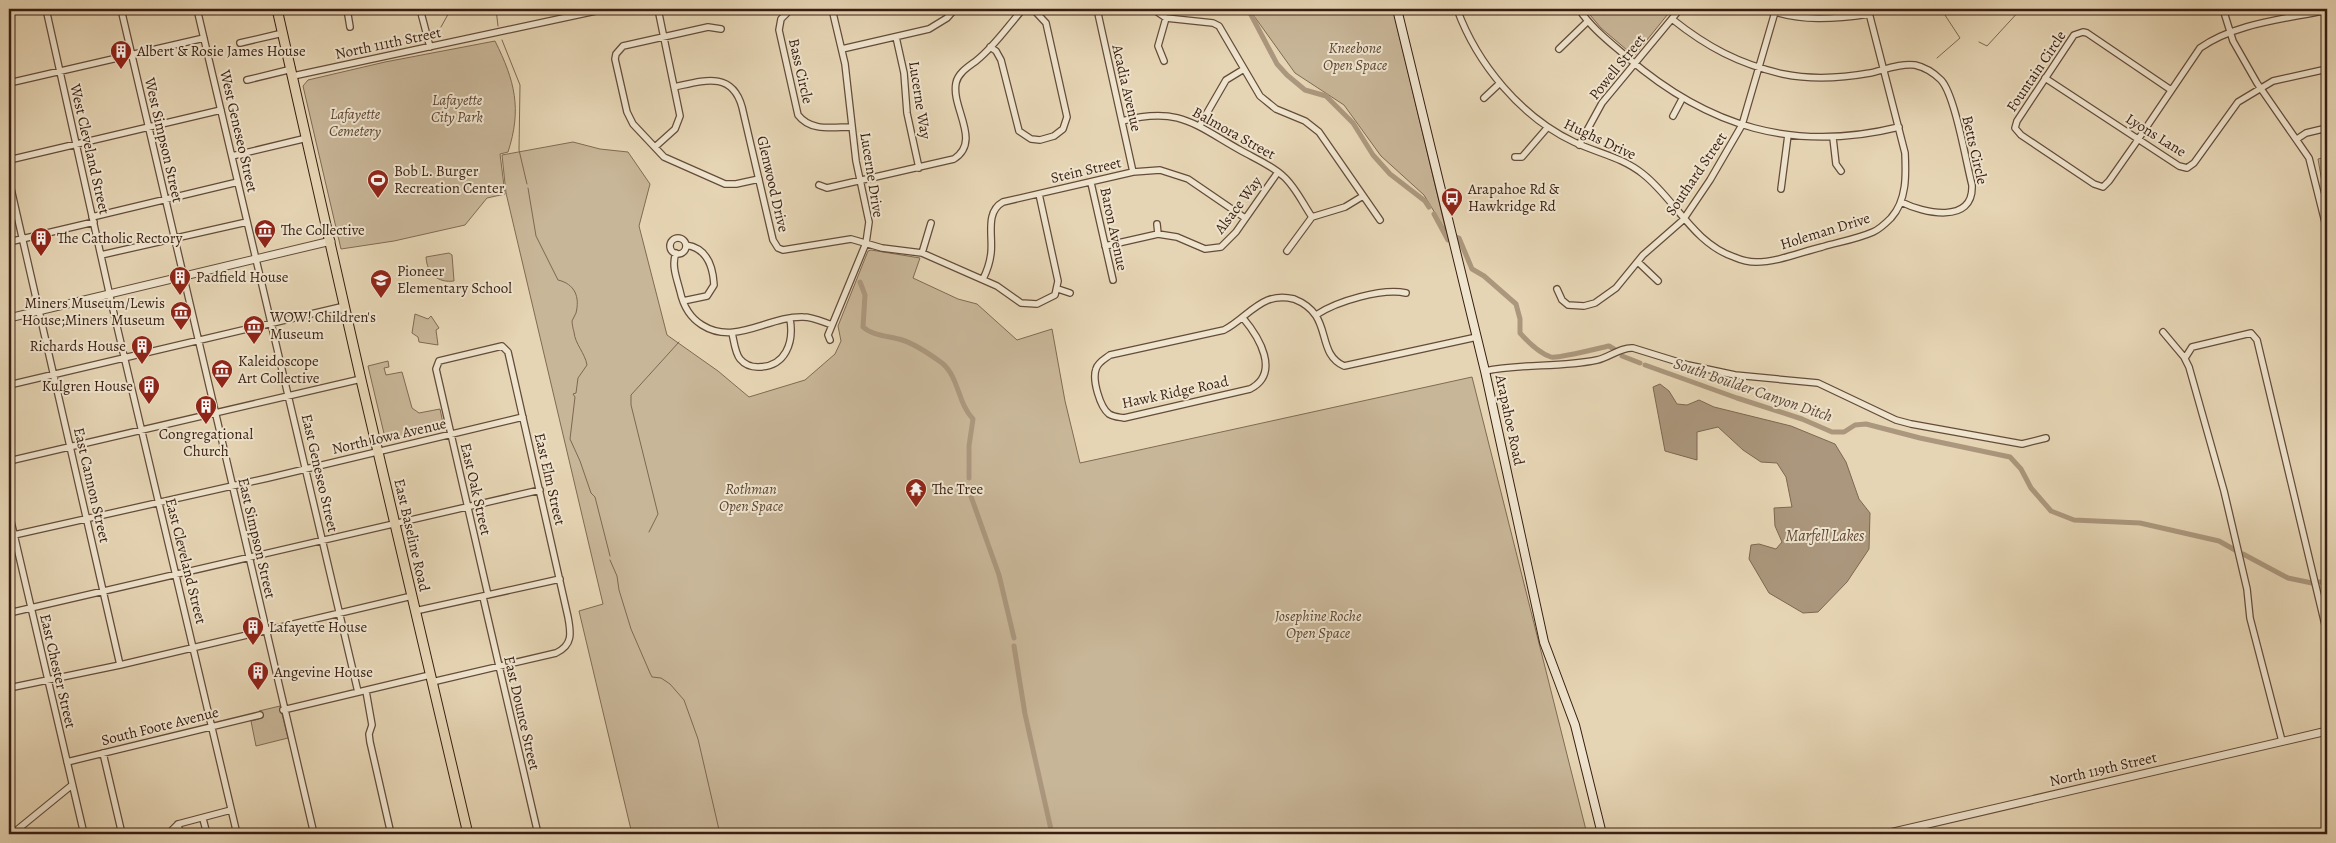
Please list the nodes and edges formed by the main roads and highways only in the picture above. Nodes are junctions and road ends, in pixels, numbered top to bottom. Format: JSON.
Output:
{"nodes":[{"id":1,"x":277,"y":9,"type":"edge"},
{"id":2,"x":1397,"y":9,"type":"edge"},
{"id":3,"x":468,"y":834,"type":"edge"},
{"id":4,"x":1602,"y":834,"type":"edge"}],
"edges":[{"from":1,"to":3,"type":"main road","name":"East Baseline Road"},
{"from":2,"to":4,"type":"main road","name":"Arapahoe Road"}]}
